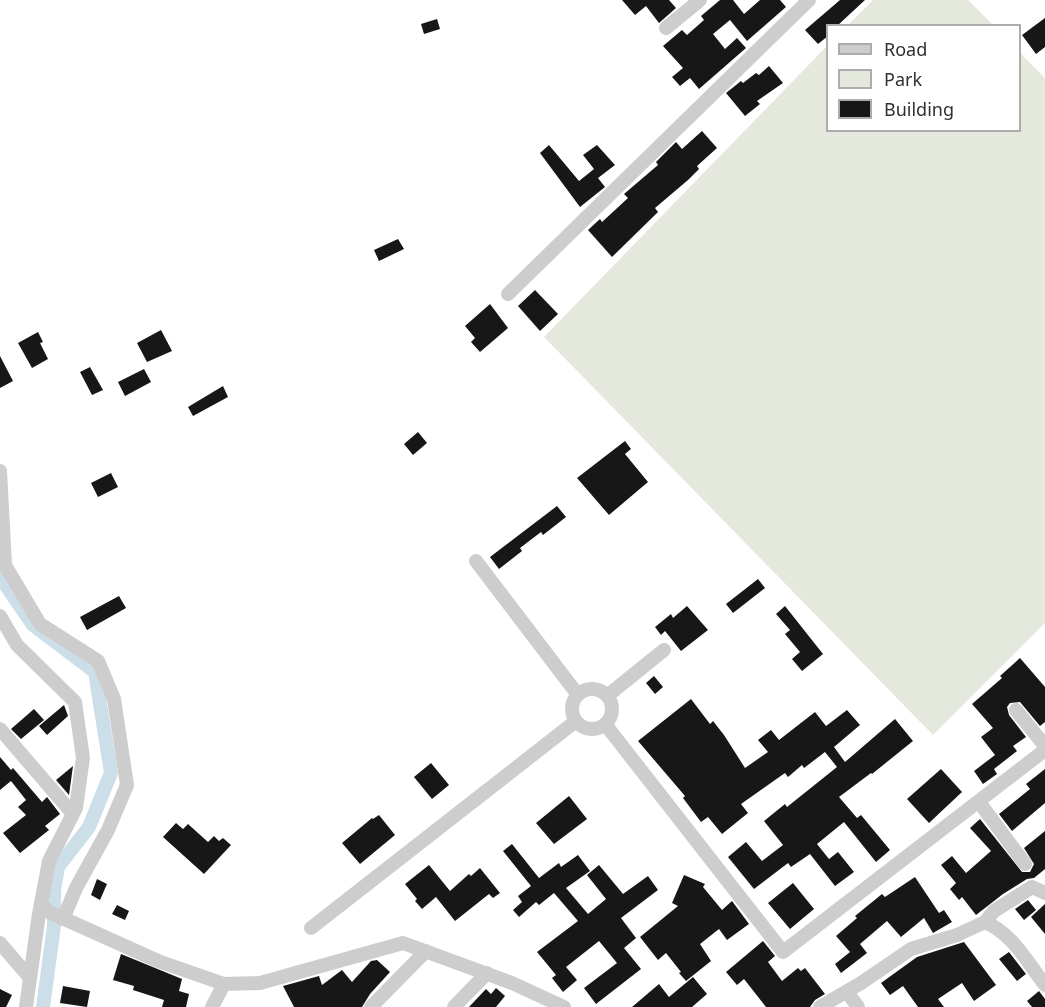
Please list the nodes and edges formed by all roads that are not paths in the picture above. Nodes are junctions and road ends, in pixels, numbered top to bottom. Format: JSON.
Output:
{"nodes":[{"id":1,"x":700,"y":0,"type":"edge"},
{"id":2,"x":809,"y":0,"type":"edge"},
{"id":3,"x":666,"y":28,"type":"dead end"},
{"id":4,"x":508,"y":294,"type":"dead end"},
{"id":5,"x":0,"y":471,"type":"edge"},
{"id":6,"x":476,"y":561,"type":"dead end"},
{"id":7,"x":0,"y":616,"type":"edge"},
{"id":8,"x":664,"y":650,"type":"dead end"},
{"id":9,"x":578,"y":695,"type":"junction"},
{"id":10,"x":607,"y":696,"type":"junction"},
{"id":11,"x":1016,"y":710,"type":"dead end"},
{"id":12,"x":576,"y":721,"type":"junction"},
{"id":13,"x":605,"y":724,"type":"junction"},
{"id":14,"x":0,"y":729,"type":"edge"},
{"id":15,"x":1045,"y":746,"type":"edge"},
{"id":16,"x":1045,"y":750,"type":"edge"},
{"id":17,"x":979,"y":802,"type":"junction"},
{"id":18,"x":73,"y":814,"type":"junction"},
{"id":19,"x":1025,"y":864,"type":"dead end"},
{"id":20,"x":1045,"y":893,"type":"edge"},
{"id":21,"x":45,"y":907,"type":"junction"},
{"id":22,"x":63,"y":918,"type":"junction"},
{"id":23,"x":985,"y":921,"type":"junction"},
{"id":24,"x":311,"y":928,"type":"dead end"},
{"id":25,"x":0,"y":943,"type":"edge"},
{"id":26,"x":426,"y":951,"type":"junction"},
{"id":27,"x":487,"y":974,"type":"junction"},
{"id":28,"x":30,"y":978,"type":"junction"},
{"id":29,"x":224,"y":984,"type":"junction"},
{"id":30,"x":1045,"y":985,"type":"edge"},
{"id":31,"x":847,"y":992,"type":"junction"},
{"id":32,"x":539,"y":1003,"type":"edge"},
{"id":33,"x":26,"y":1007,"type":"edge"},
{"id":34,"x":212,"y":1007,"type":"edge"},
{"id":35,"x":371,"y":1007,"type":"edge"},
{"id":36,"x":454,"y":1007,"type":"edge"},
{"id":37,"x":564,"y":1007,"type":"edge"},
{"id":38,"x":820,"y":1007,"type":"edge"},
{"id":39,"x":858,"y":1007,"type":"edge"}],
"edges":[{"from":1,"to":3,"type":"street"},
{"from":2,"to":4,"type":"street"},
{"from":5,"to":22,"type":"street"},
{"from":6,"to":9,"type":"street"},
{"from":7,"to":18,"type":"street"},
{"from":8,"to":10,"type":"street"},
{"from":9,"to":10,"type":"street"},
{"from":9,"to":12,"type":"street"},
{"from":10,"to":13,"type":"street"},
{"from":11,"to":15,"type":"street"},
{"from":12,"to":13,"type":"street"},
{"from":12,"to":24,"type":"street"},
{"from":13,"to":17,"type":"street"},
{"from":14,"to":18,"type":"street"},
{"from":16,"to":17,"type":"street"},
{"from":17,"to":19,"type":"street"},
{"from":18,"to":21,"type":"street"},
{"from":20,"to":23,"type":"street"},
{"from":21,"to":22,"type":"street"},
{"from":21,"to":28,"type":"street"},
{"from":22,"to":29,"type":"street"},
{"from":23,"to":30,"type":"street"},
{"from":23,"to":31,"type":"street"},
{"from":25,"to":28,"type":"street"},
{"from":26,"to":27,"type":"street"},
{"from":26,"to":29,"type":"street"},
{"from":26,"to":35,"type":"street"},
{"from":27,"to":32,"type":"street"},
{"from":27,"to":36,"type":"street"},
{"from":28,"to":33,"type":"street"},
{"from":29,"to":34,"type":"street"},
{"from":31,"to":38,"type":"street"},
{"from":31,"to":39,"type":"street"},
{"from":32,"to":37,"type":"street"}]}
